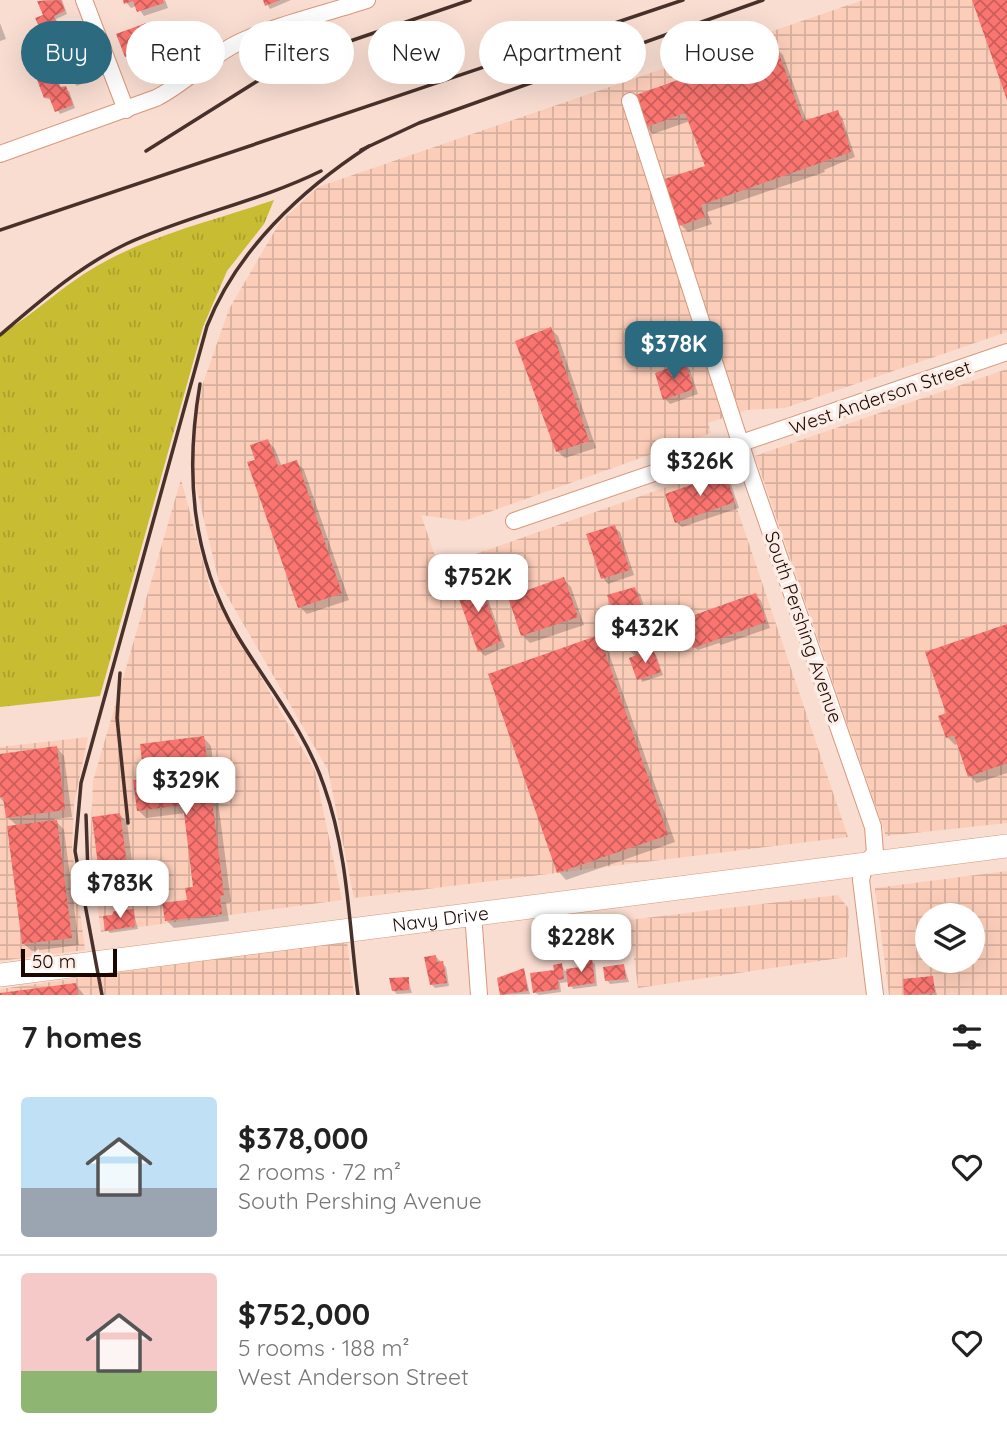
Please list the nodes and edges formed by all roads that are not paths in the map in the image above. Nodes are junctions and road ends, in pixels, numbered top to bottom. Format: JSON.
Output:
{"nodes":[{"id":1,"x":84,"y":0,"type":"edge"},
{"id":2,"x":368,"y":0,"type":"edge"},
{"id":3,"x":336,"y":5,"type":"edge"},
{"id":4,"x":630,"y":101,"type":"dead end"},
{"id":5,"x":125,"y":110,"type":"junction"},
{"id":6,"x":0,"y":154,"type":"edge"},
{"id":7,"x":1007,"y":352,"type":"edge"},
{"id":8,"x":742,"y":445,"type":"junction"},
{"id":9,"x":514,"y":522,"type":"dead end"},
{"id":10,"x":1007,"y":846,"type":"edge"},
{"id":11,"x":865,"y":864,"type":"junction"},
{"id":12,"x":472,"y":913,"type":"junction"},
{"id":13,"x":0,"y":975,"type":"edge"},
{"id":14,"x":479,"y":995,"type":"edge"},
{"id":15,"x":875,"y":995,"type":"edge"}],
"edges":[{"from":1,"to":5,"type":"street"},
{"from":2,"to":3,"type":"street"},
{"from":3,"to":5,"type":"street"},
{"from":4,"to":8,"type":"street","name":"South Pershing Avenue"},
{"from":5,"to":6,"type":"street"},
{"from":7,"to":8,"type":"street","name":"West Anderson Street"},
{"from":8,"to":9,"type":"street","name":"West Anderson Street"},
{"from":8,"to":11,"type":"street","name":"South Pershing Avenue"},
{"from":10,"to":11,"type":"street","name":"Navy Drive"},
{"from":11,"to":12,"type":"street","name":"Navy Drive"},
{"from":11,"to":15,"type":"street","name":"South Pershing Avenue"},
{"from":12,"to":13,"type":"street","name":"Navy Drive"},
{"from":12,"to":14,"type":"street"}]}
